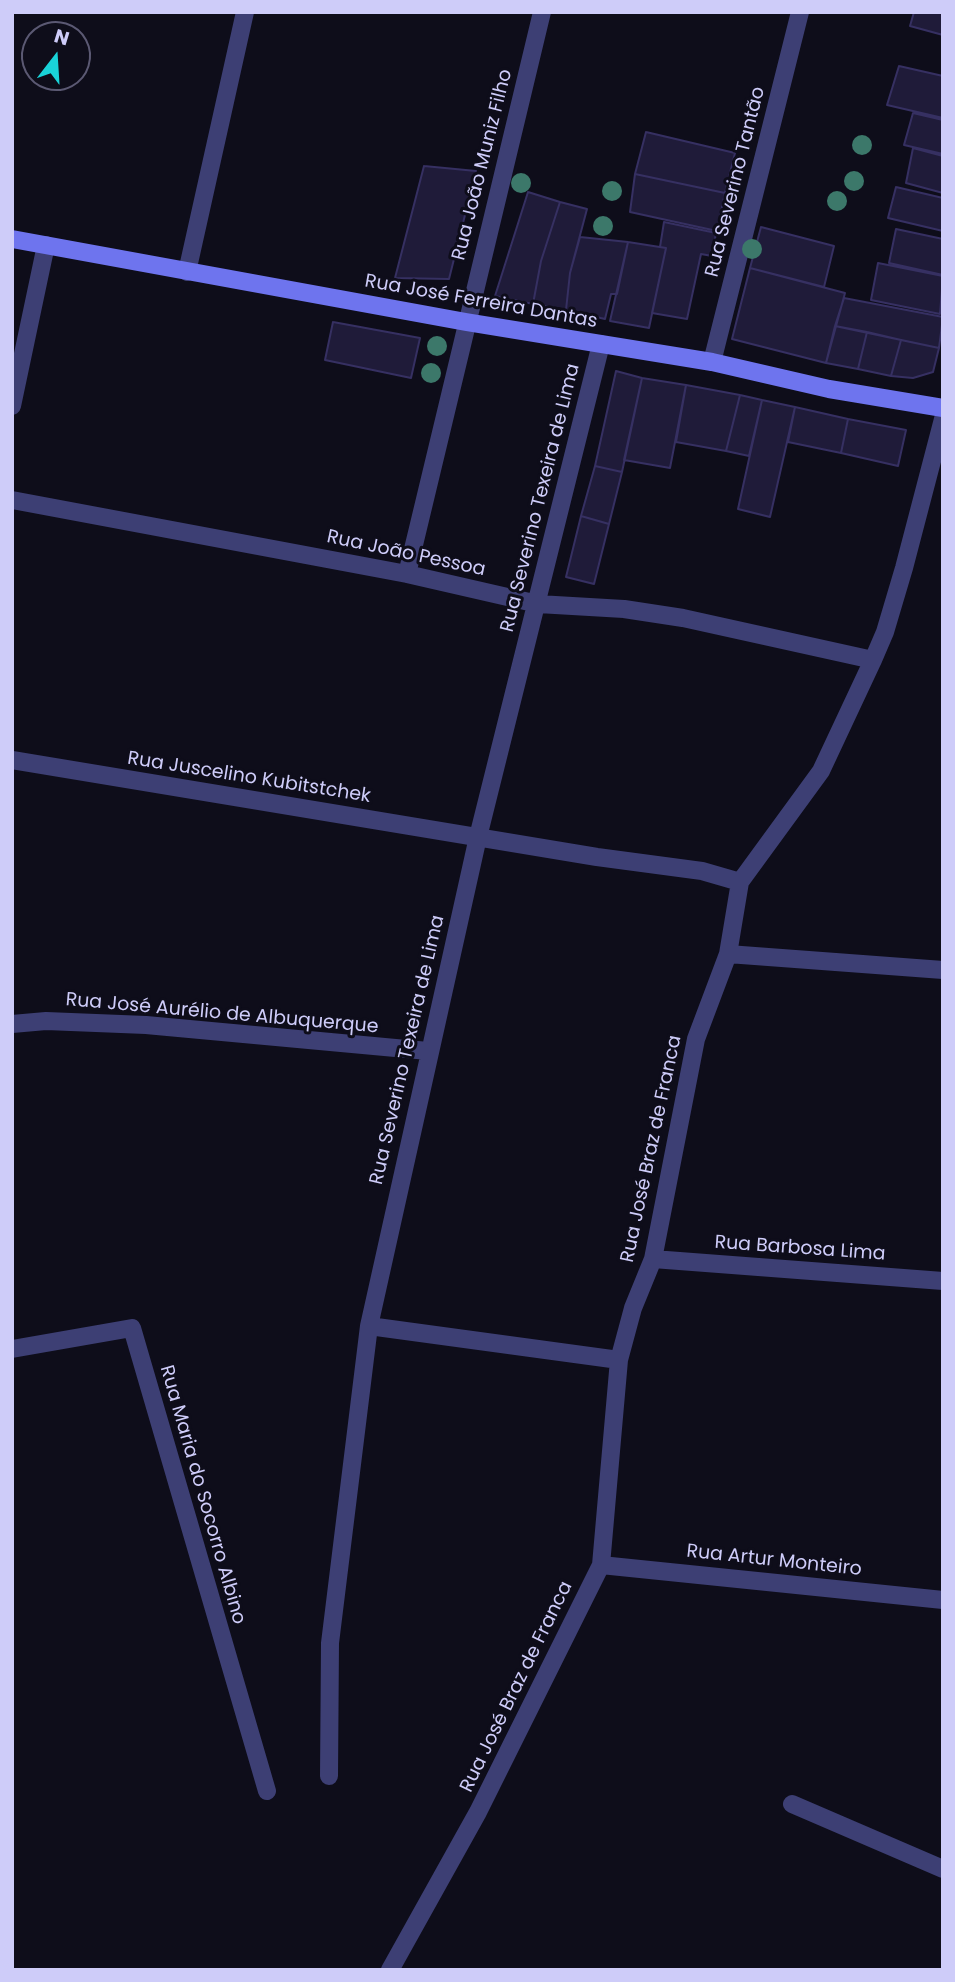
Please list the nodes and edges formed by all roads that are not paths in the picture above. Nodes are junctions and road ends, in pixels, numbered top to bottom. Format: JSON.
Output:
{"nodes":[{"id":1,"x":244,"y":12,"type":"edge"},
{"id":2,"x":542,"y":12,"type":"edge"},
{"id":3,"x":800,"y":12,"type":"edge"},
{"id":4,"x":12,"y":239,"type":"edge"},
{"id":5,"x":46,"y":245,"type":"junction"},
{"id":6,"x":187,"y":272,"type":"junction"},
{"id":7,"x":466,"y":322,"type":"junction"},
{"id":8,"x":601,"y":344,"type":"junction"},
{"id":9,"x":712,"y":362,"type":"junction"},
{"id":10,"x":12,"y":406,"type":"edge"},
{"id":11,"x":943,"y":408,"type":"edge"},
{"id":12,"x":943,"y":419,"type":"edge"},
{"id":13,"x":12,"y":500,"type":"edge"},
{"id":14,"x":407,"y":573,"type":"junction"},
{"id":15,"x":538,"y":604,"type":"junction"},
{"id":16,"x":873,"y":660,"type":"junction"},
{"id":17,"x":12,"y":760,"type":"edge"},
{"id":18,"x":478,"y":837,"type":"junction"},
{"id":19,"x":740,"y":882,"type":"junction"},
{"id":20,"x":728,"y":954,"type":"junction"},
{"id":21,"x":943,"y":970,"type":"edge"},
{"id":22,"x":12,"y":1024,"type":"edge"},
{"id":23,"x":428,"y":1051,"type":"junction"},
{"id":24,"x":653,"y":1259,"type":"junction"},
{"id":25,"x":943,"y":1281,"type":"edge"},
{"id":26,"x":369,"y":1326,"type":"junction"},
{"id":27,"x":12,"y":1349,"type":"edge"},
{"id":28,"x":619,"y":1360,"type":"junction"},
{"id":29,"x":601,"y":1565,"type":"junction"},
{"id":30,"x":943,"y":1600,"type":"edge"},
{"id":31,"x":329,"y":1776,"type":"dead end"},
{"id":32,"x":267,"y":1791,"type":"dead end"},
{"id":33,"x":792,"y":1804,"type":"dead end"},
{"id":34,"x":943,"y":1869,"type":"edge"},
{"id":35,"x":390,"y":1970,"type":"edge"}],
"edges":[{"from":1,"to":6,"type":"street"},
{"from":2,"to":7,"type":"street","name":"Rua João Muniz Filho"},
{"from":3,"to":9,"type":"street","name":"Rua Severino Tantão"},
{"from":4,"to":5,"type":"street","name":"Rua José Ferreira Dantas"},
{"from":5,"to":6,"type":"street","name":"Rua José Ferreira Dantas"},
{"from":5,"to":10,"type":"street"},
{"from":6,"to":7,"type":"street","name":"Rua José Ferreira Dantas"},
{"from":7,"to":8,"type":"street","name":"Rua José Ferreira Dantas"},
{"from":7,"to":14,"type":"street","name":"Rua João Muniz Filho"},
{"from":8,"to":9,"type":"street","name":"Rua José Ferreira Dantas"},
{"from":8,"to":15,"type":"street","name":"Rua Severino Texeira de Lima"},
{"from":9,"to":11,"type":"street","name":"Rua José Ferreira Dantas"},
{"from":12,"to":16,"type":"street","name":"Rua José Braz de Franca"},
{"from":13,"to":14,"type":"street","name":"Rua João Pessoa"},
{"from":14,"to":15,"type":"street","name":"Rua João Pessoa"},
{"from":15,"to":16,"type":"street","name":"Rua João Pessoa"},
{"from":15,"to":18,"type":"street","name":"Rua Severino Texeira de Lima"},
{"from":16,"to":19,"type":"street","name":"Rua José Braz de Franca"},
{"from":17,"to":18,"type":"street","name":"Rua Juscelino Kubitstchek"},
{"from":18,"to":19,"type":"street","name":"Rua Juscelino Kubitstchek"},
{"from":18,"to":23,"type":"street","name":"Rua Severino Texeira de Lima"},
{"from":19,"to":20,"type":"street","name":"Rua José Braz de Franca"},
{"from":20,"to":21,"type":"street"},
{"from":20,"to":24,"type":"street","name":"Rua José Braz de Franca"},
{"from":22,"to":23,"type":"street","name":"Rua José Aurélio de Albuquerque"},
{"from":23,"to":26,"type":"street","name":"Rua Severino Texeira de Lima"},
{"from":24,"to":25,"type":"street","name":"Rua Barbosa Lima"},
{"from":24,"to":28,"type":"street","name":"Rua José Braz de Franca"},
{"from":26,"to":28,"type":"street"},
{"from":26,"to":31,"type":"street","name":"Rua Severino Texeira de Lima"},
{"from":27,"to":32,"type":"street","name":"Rua Maria do Socorro Albino"},
{"from":28,"to":29,"type":"street","name":"Rua José Braz de Franca"},
{"from":29,"to":30,"type":"street","name":"Rua Artur Monteiro"},
{"from":29,"to":35,"type":"street","name":"Rua José Braz de Franca"},
{"from":33,"to":34,"type":"street"}]}
